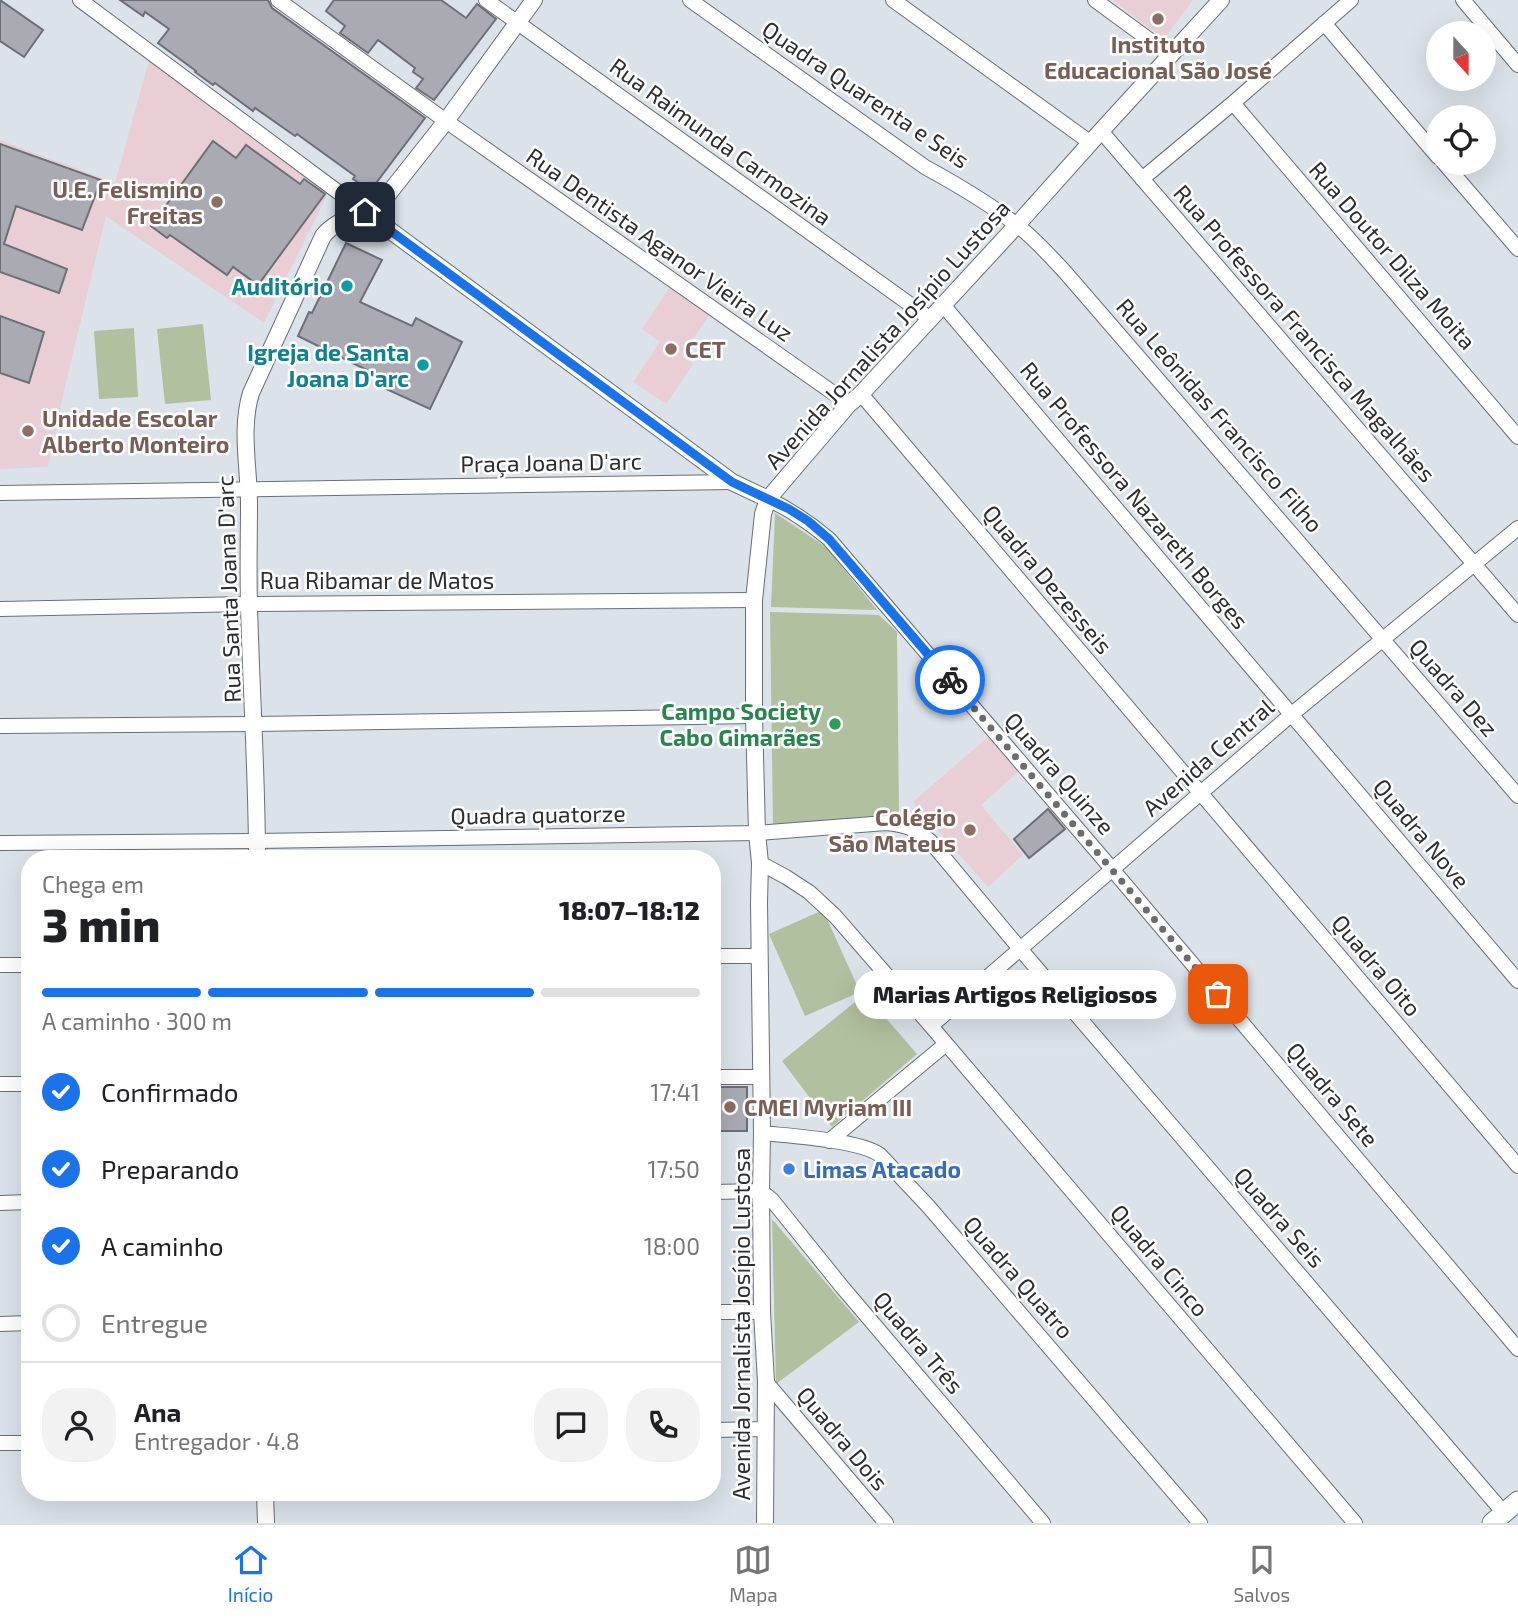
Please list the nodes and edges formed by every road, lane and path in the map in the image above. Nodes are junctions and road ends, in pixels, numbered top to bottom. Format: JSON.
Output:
{"nodes":[{"id":1,"x":80,"y":0,"type":"edge"},
{"id":2,"x":278,"y":0,"type":"edge"},
{"id":3,"x":486,"y":0,"type":"edge"},
{"id":4,"x":534,"y":0,"type":"edge"},
{"id":5,"x":690,"y":0,"type":"edge"},
{"id":6,"x":892,"y":0,"type":"edge"},
{"id":7,"x":1095,"y":0,"type":"edge"},
{"id":8,"x":1221,"y":0,"type":"edge"},
{"id":9,"x":1351,"y":0,"type":"edge"},
{"id":10,"x":1462,"y":0,"type":"edge"},
{"id":11,"x":517,"y":23,"type":"junction"},
{"id":12,"x":1324,"y":23,"type":"junction"},
{"id":13,"x":1170,"y":55,"type":"junction"},
{"id":14,"x":1518,"y":65,"type":"edge"},
{"id":15,"x":1233,"y":103,"type":"junction"},
{"id":16,"x":446,"y":121,"type":"junction"},
{"id":17,"x":1096,"y":137,"type":"junction"},
{"id":18,"x":1426,"y":143,"type":"edge"},
{"id":19,"x":1454,"y":175,"type":"edge"},
{"id":20,"x":1142,"y":179,"type":"junction"},
{"id":21,"x":365,"y":212,"type":"junction"},
{"id":22,"x":1017,"y":225,"type":"junction"},
{"id":23,"x":1518,"y":249,"type":"edge"},
{"id":24,"x":943,"y":305,"type":"junction"},
{"id":25,"x":929,"y":318,"type":"junction"},
{"id":26,"x":855,"y":399,"type":"junction"},
{"id":27,"x":1518,"y":437,"type":"edge"},
{"id":28,"x":732,"y":482,"type":"junction"},
{"id":29,"x":249,"y":489,"type":"junction"},
{"id":30,"x":0,"y":493,"type":"edge"},
{"id":31,"x":768,"y":499,"type":"junction"},
{"id":32,"x":1518,"y":528,"type":"edge"},
{"id":33,"x":1475,"y":565,"type":"junction"},
{"id":34,"x":754,"y":600,"type":"junction"},
{"id":35,"x":249,"y":604,"type":"junction"},
{"id":36,"x":0,"y":609,"type":"edge"},
{"id":37,"x":1518,"y":615,"type":"edge"},
{"id":38,"x":1384,"y":639,"type":"junction"},
{"id":39,"x":1292,"y":714,"type":"junction"},
{"id":40,"x":754,"y":716,"type":"junction"},
{"id":41,"x":255,"y":724,"type":"junction"},
{"id":42,"x":0,"y":726,"type":"edge"},
{"id":43,"x":1201,"y":794,"type":"junction"},
{"id":44,"x":1518,"y":796,"type":"edge"},
{"id":45,"x":757,"y":833,"type":"junction"},
{"id":46,"x":257,"y":841,"type":"junction"},
{"id":47,"x":0,"y":844,"type":"edge"},
{"id":48,"x":257,"y":850,"type":"edge"},
{"id":49,"x":760,"y":863,"type":"junction"},
{"id":50,"x":1112,"y":869,"type":"junction"},
{"id":51,"x":1021,"y":950,"type":"junction"},
{"id":52,"x":721,"y":956,"type":"edge"},
{"id":53,"x":760,"y":956,"type":"junction"},
{"id":54,"x":0,"y":965,"type":"edge"},
{"id":55,"x":21,"y":965,"type":"edge"},
{"id":56,"x":1518,"y":981,"type":"edge"},
{"id":57,"x":932,"y":1026,"type":"junction"},
{"id":58,"x":946,"y":1044,"type":"junction"},
{"id":59,"x":721,"y":1077,"type":"edge"},
{"id":60,"x":761,"y":1077,"type":"junction"},
{"id":61,"x":0,"y":1084,"type":"edge"},
{"id":62,"x":21,"y":1084,"type":"edge"},
{"id":63,"x":762,"y":1133,"type":"junction"},
{"id":64,"x":829,"y":1141,"type":"junction"},
{"id":65,"x":1518,"y":1166,"type":"edge"},
{"id":66,"x":761,"y":1191,"type":"junction"},
{"id":67,"x":721,"y":1192,"type":"edge"},
{"id":68,"x":21,"y":1202,"type":"edge"},
{"id":69,"x":0,"y":1203,"type":"edge"},
{"id":70,"x":762,"y":1311,"type":"junction"},
{"id":71,"x":721,"y":1312,"type":"edge"},
{"id":72,"x":21,"y":1323,"type":"edge"},
{"id":73,"x":0,"y":1324,"type":"edge"},
{"id":74,"x":1518,"y":1349,"type":"edge"},
{"id":75,"x":766,"y":1381,"type":"junction"},
{"id":76,"x":766,"y":1429,"type":"junction"},
{"id":77,"x":721,"y":1430,"type":"edge"},
{"id":78,"x":0,"y":1443,"type":"edge"},
{"id":79,"x":21,"y":1443,"type":"edge"},
{"id":80,"x":265,"y":1501,"type":"edge"},
{"id":81,"x":1505,"y":1512,"type":"edge"},
{"id":82,"x":266,"y":1523,"type":"edge"},
{"id":83,"x":765,"y":1523,"type":"edge"},
{"id":84,"x":886,"y":1523,"type":"edge"},
{"id":85,"x":1043,"y":1523,"type":"edge"},
{"id":86,"x":1200,"y":1523,"type":"edge"},
{"id":87,"x":1354,"y":1523,"type":"edge"}],
"edges":[{"from":1,"to":21,"type":"street"},
{"from":2,"to":16,"type":"street","name":"Rua Dentista Aganor Vieira Luz"},
{"from":3,"to":11,"type":"street","name":"Rua Raimunda Carmozina"},
{"from":4,"to":11,"type":"street","name":"Rua Santa Joana D'arc"},
{"from":5,"to":22,"type":"street","name":"Quadra Quarenta e Seis"},
{"from":6,"to":17,"type":"street","name":"Rua Professora Francisca Magalhães"},
{"from":7,"to":13,"type":"street"},
{"from":8,"to":13,"type":"street","name":"Avenida Jornalista Josípio Lustosa"},
{"from":9,"to":12,"type":"street"},
{"from":10,"to":14,"type":"street"},
{"from":11,"to":16,"type":"street","name":"Rua Santa Joana D'arc"},
{"from":11,"to":25,"type":"street","name":"Rua Raimunda Carmozina"},
{"from":12,"to":15,"type":"street"},
{"from":12,"to":18,"type":"street"},
{"from":13,"to":17,"type":"street","name":"Avenida Jornalista Josípio Lustosa"},
{"from":15,"to":20,"type":"street"},
{"from":15,"to":27,"type":"street","name":"Rua Doutor Dilza Moita"},
{"from":16,"to":21,"type":"street","name":"Rua Santa Joana D'arc"},
{"from":16,"to":26,"type":"street","name":"Rua Dentista Aganor Vieira Luz"},
{"from":17,"to":20,"type":"street","name":"Rua Professora Francisca Magalhães"},
{"from":17,"to":22,"type":"street","name":"Avenida Jornalista Josípio Lustosa"},
{"from":19,"to":23,"type":"street"},
{"from":20,"to":33,"type":"street","name":"Rua Professora Francisca Magalhães"},
{"from":21,"to":28,"type":"street","name":"Praça Joana D'arc"},
{"from":21,"to":29,"type":"street","name":"Rua Santa Joana D'arc"},
{"from":22,"to":24,"type":"street","name":"Avenida Jornalista Josípio Lustosa"},
{"from":22,"to":38,"type":"street","name":"Rua Leônidas Francisco Filho"},
{"from":24,"to":25,"type":"street","name":"Avenida Jornalista Josípio Lustosa"},
{"from":24,"to":39,"type":"street","name":"Rua Professora Nazareth Borges"},
{"from":25,"to":26,"type":"street","name":"Avenida Jornalista Josípio Lustosa"},
{"from":26,"to":31,"type":"street","name":"Avenida Jornalista Josípio Lustosa"},
{"from":26,"to":43,"type":"street","name":"Quadra Dezesseis"},
{"from":28,"to":29,"type":"street","name":"Praça Joana D'arc"},
{"from":28,"to":31,"type":"street"},
{"from":29,"to":30,"type":"street","name":"Praça Joana D'arc"},
{"from":29,"to":35,"type":"street","name":"Rua Santa Joana D'arc"},
{"from":31,"to":34,"type":"street","name":"Avenida Jornalista Josípio Lustosa"},
{"from":31,"to":50,"type":"street","name":"Quadra Quinze"},
{"from":32,"to":33,"type":"street","name":"Avenida Central"},
{"from":33,"to":37,"type":"street","name":"Rua Professora Francisca Magalhães"},
{"from":33,"to":38,"type":"street","name":"Avenida Central"},
{"from":34,"to":35,"type":"street","name":"Rua Ribamar de Matos"},
{"from":34,"to":40,"type":"street","name":"Avenida Jornalista Josípio Lustosa"},
{"from":35,"to":36,"type":"street","name":"Rua Ribamar de Matos"},
{"from":35,"to":41,"type":"street","name":"Rua Santa Joana D'arc"},
{"from":38,"to":39,"type":"street","name":"Avenida Central"},
{"from":38,"to":44,"type":"street","name":"Quadra Dez"},
{"from":39,"to":43,"type":"street","name":"Avenida Central"},
{"from":39,"to":56,"type":"street","name":"Quadra Nove"},
{"from":40,"to":41,"type":"street"},
{"from":40,"to":45,"type":"street","name":"Avenida Jornalista Josípio Lustosa"},
{"from":41,"to":42,"type":"street"},
{"from":41,"to":46,"type":"street","name":"Rua Santa Joana D'arc"},
{"from":43,"to":50,"type":"street","name":"Avenida Central"},
{"from":43,"to":65,"type":"street","name":"Quadra Oito"},
{"from":45,"to":46,"type":"street","name":"Quadra quatorze"},
{"from":45,"to":49,"type":"street","name":"Avenida Jornalista Josípio Lustosa"},
{"from":45,"to":51,"type":"street","name":"Quadra quatorze"},
{"from":46,"to":47,"type":"street","name":"Quadra quatorze"},
{"from":46,"to":48,"type":"street","name":"Rua Santa Joana D'arc"},
{"from":49,"to":53,"type":"street","name":"Avenida Jornalista Josípio Lustosa"},
{"from":49,"to":57,"type":"street"},
{"from":50,"to":51,"type":"street","name":"Avenida Central"},
{"from":50,"to":74,"type":"street","name":"Quadra Sete"},
{"from":51,"to":57,"type":"street","name":"Avenida Central"},
{"from":51,"to":81,"type":"street","name":"Quadra Seis"},
{"from":52,"to":53,"type":"street"},
{"from":53,"to":60,"type":"street","name":"Avenida Jornalista Josípio Lustosa"},
{"from":54,"to":55,"type":"street"},
{"from":57,"to":58,"type":"street","name":"Quadra Cinco"},
{"from":58,"to":64,"type":"street"},
{"from":58,"to":87,"type":"street","name":"Quadra Cinco"},
{"from":59,"to":60,"type":"street"},
{"from":60,"to":63,"type":"street","name":"Avenida Jornalista Josípio Lustosa"},
{"from":61,"to":62,"type":"street"},
{"from":63,"to":64,"type":"street","name":"Quadra Quatro"},
{"from":63,"to":66,"type":"street","name":"Avenida Jornalista Josípio Lustosa"},
{"from":64,"to":86,"type":"street","name":"Quadra Quatro"},
{"from":66,"to":67,"type":"street"},
{"from":66,"to":70,"type":"street","name":"Avenida Jornalista Josípio Lustosa"},
{"from":66,"to":85,"type":"street","name":"Quadra Três"},
{"from":68,"to":69,"type":"street"},
{"from":70,"to":71,"type":"street"},
{"from":70,"to":75,"type":"street","name":"Avenida Jornalista Josípio Lustosa"},
{"from":72,"to":73,"type":"street"},
{"from":75,"to":76,"type":"street","name":"Avenida Jornalista Josípio Lustosa"},
{"from":75,"to":84,"type":"street","name":"Quadra Dois"},
{"from":76,"to":77,"type":"street"},
{"from":76,"to":83,"type":"street","name":"Avenida Jornalista Josípio Lustosa"},
{"from":78,"to":79,"type":"street"},
{"from":80,"to":82,"type":"street"}]}
